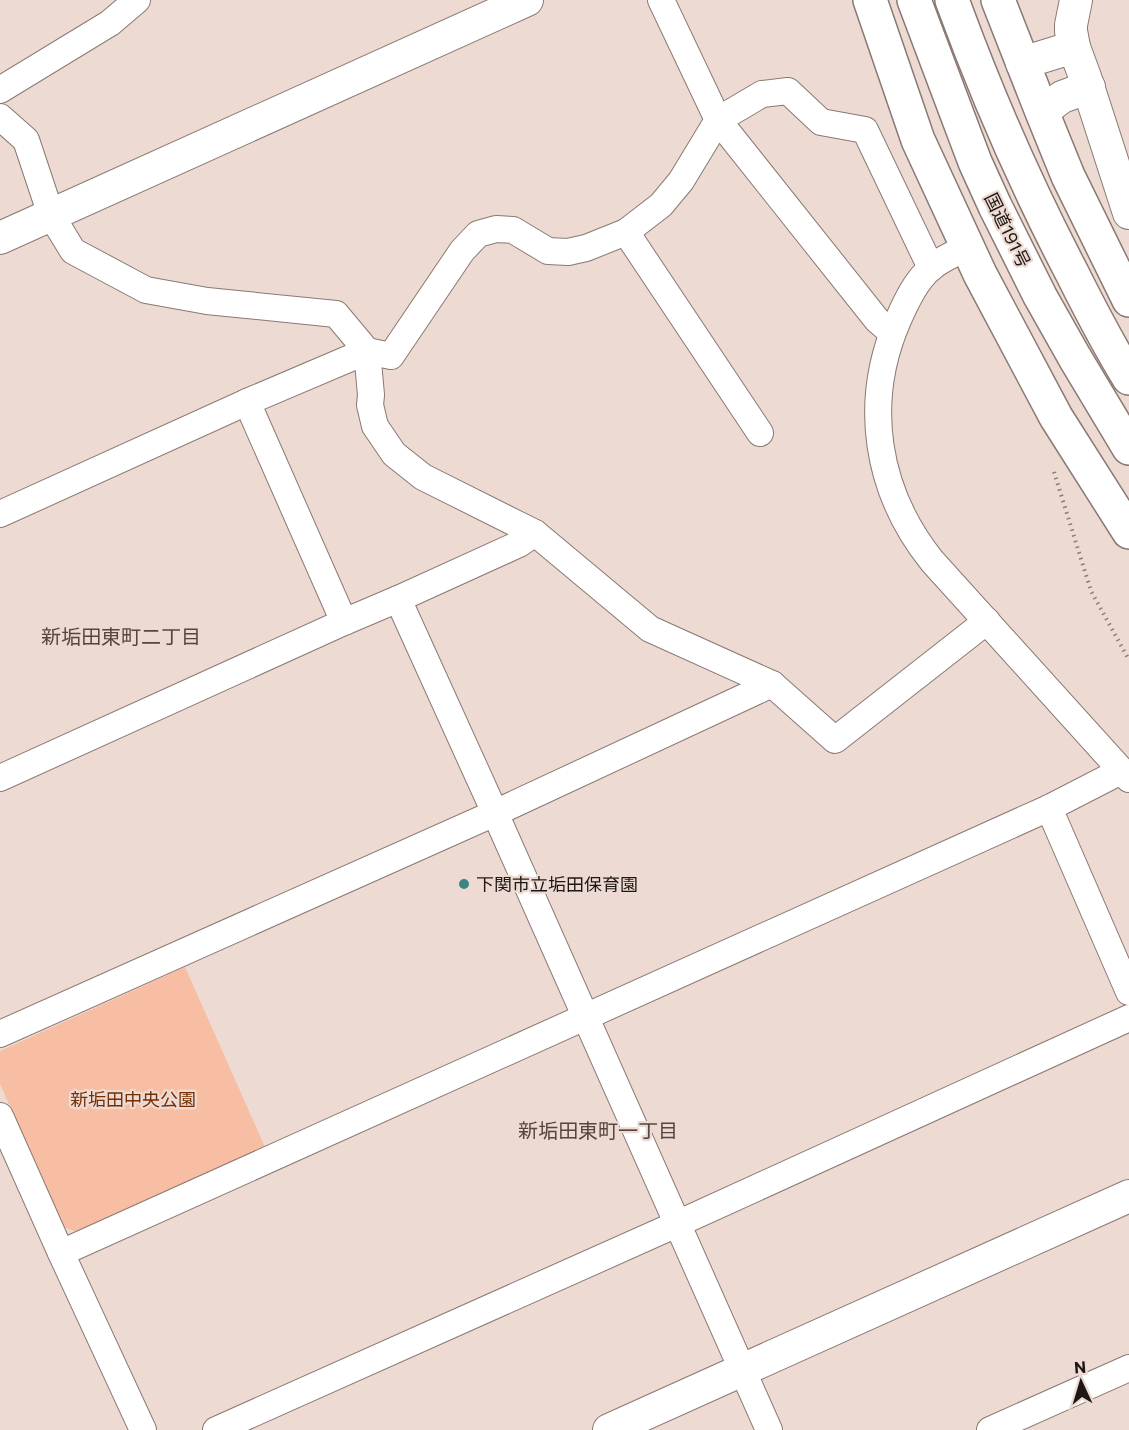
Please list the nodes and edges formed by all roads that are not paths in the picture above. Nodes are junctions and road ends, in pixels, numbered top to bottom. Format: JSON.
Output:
{"nodes":[{"id":1,"x":137,"y":0,"type":"edge"},
{"id":2,"x":527,"y":0,"type":"edge"},
{"id":3,"x":661,"y":0,"type":"edge"},
{"id":4,"x":870,"y":0,"type":"edge"},
{"id":5,"x":914,"y":0,"type":"edge"},
{"id":6,"x":952,"y":0,"type":"edge"},
{"id":7,"x":998,"y":0,"type":"edge"},
{"id":8,"x":1076,"y":0,"type":"edge"},
{"id":9,"x":1074,"y":47,"type":"junction"},
{"id":10,"x":1022,"y":63,"type":"junction"},
{"id":11,"x":1089,"y":87,"type":"junction"},
{"id":12,"x":0,"y":90,"type":"edge"},
{"id":13,"x":1042,"y":112,"type":"junction"},
{"id":14,"x":0,"y":117,"type":"edge"},
{"id":15,"x":718,"y":120,"type":"junction"},
{"id":16,"x":1129,"y":213,"type":"edge"},
{"id":17,"x":51,"y":215,"type":"junction"},
{"id":18,"x":626,"y":232,"type":"junction"},
{"id":19,"x":0,"y":238,"type":"edge"},
{"id":20,"x":968,"y":247,"type":"junction"},
{"id":21,"x":931,"y":268,"type":"junction"},
{"id":22,"x":1129,"y":300,"type":"edge"},
{"id":23,"x":892,"y":333,"type":"junction"},
{"id":24,"x":366,"y":351,"type":"junction"},
{"id":25,"x":1129,"y":378,"type":"edge"},
{"id":26,"x":247,"y":402,"type":"junction"},
{"id":27,"x":760,"y":433,"type":"dead end"},
{"id":28,"x":1129,"y":448,"type":"edge"},
{"id":29,"x":0,"y":514,"type":"edge"},
{"id":30,"x":1129,"y":532,"type":"edge"},
{"id":31,"x":535,"y":533,"type":"junction"},
{"id":32,"x":398,"y":599,"type":"junction"},
{"id":33,"x":987,"y":621,"type":"junction"},
{"id":34,"x":344,"y":622,"type":"junction"},
{"id":35,"x":772,"y":684,"type":"junction"},
{"id":36,"x":1125,"y":775,"type":"edge"},
{"id":37,"x":0,"y":778,"type":"edge"},
{"id":38,"x":1049,"y":808,"type":"junction"},
{"id":39,"x":495,"y":813,"type":"junction"},
{"id":40,"x":1129,"y":992,"type":"edge"},
{"id":41,"x":585,"y":1016,"type":"junction"},
{"id":42,"x":1129,"y":1018,"type":"edge"},
{"id":43,"x":0,"y":1034,"type":"edge"},
{"id":44,"x":0,"y":1116,"type":"edge"},
{"id":45,"x":1129,"y":1196,"type":"edge"},
{"id":46,"x":677,"y":1224,"type":"junction"},
{"id":47,"x":61,"y":1253,"type":"junction"},
{"id":48,"x":1129,"y":1368,"type":"edge"},
{"id":49,"x":742,"y":1371,"type":"junction"},
{"id":50,"x":143,"y":1430,"type":"edge"},
{"id":51,"x":216,"y":1430,"type":"edge"},
{"id":52,"x":609,"y":1430,"type":"edge"},
{"id":53,"x":769,"y":1430,"type":"edge"},
{"id":54,"x":990,"y":1430,"type":"edge"}],
"edges":[{"from":1,"to":12,"type":"street"},
{"from":2,"to":17,"type":"street"},
{"from":3,"to":15,"type":"street"},
{"from":4,"to":20,"type":"highway"},
{"from":5,"to":28,"type":"highway","name":"国道191号"},
{"from":6,"to":25,"type":"highway","name":"国道191号"},
{"from":7,"to":10,"type":"highway"},
{"from":8,"to":9,"type":"street"},
{"from":9,"to":10,"type":"street"},
{"from":9,"to":11,"type":"street"},
{"from":10,"to":13,"type":"highway"},
{"from":11,"to":13,"type":"street"},
{"from":11,"to":16,"type":"street"},
{"from":13,"to":22,"type":"highway"},
{"from":14,"to":17,"type":"street"},
{"from":15,"to":18,"type":"street"},
{"from":15,"to":21,"type":"street"},
{"from":15,"to":23,"type":"street"},
{"from":17,"to":19,"type":"street"},
{"from":17,"to":24,"type":"street"},
{"from":18,"to":24,"type":"street"},
{"from":18,"to":27,"type":"street"},
{"from":20,"to":21,"type":"street"},
{"from":20,"to":30,"type":"highway"},
{"from":21,"to":23,"type":"street"},
{"from":23,"to":33,"type":"street"},
{"from":24,"to":26,"type":"street"},
{"from":24,"to":31,"type":"street"},
{"from":26,"to":29,"type":"street"},
{"from":26,"to":34,"type":"street"},
{"from":31,"to":32,"type":"street"},
{"from":31,"to":35,"type":"street"},
{"from":32,"to":34,"type":"street"},
{"from":32,"to":39,"type":"street"},
{"from":33,"to":35,"type":"street"},
{"from":33,"to":36,"type":"street"},
{"from":34,"to":37,"type":"street"},
{"from":35,"to":39,"type":"street"},
{"from":36,"to":38,"type":"street"},
{"from":38,"to":40,"type":"street"},
{"from":38,"to":41,"type":"street"},
{"from":39,"to":41,"type":"street"},
{"from":39,"to":43,"type":"street"},
{"from":41,"to":46,"type":"street"},
{"from":41,"to":47,"type":"street"},
{"from":42,"to":46,"type":"street"},
{"from":44,"to":47,"type":"street"},
{"from":45,"to":49,"type":"street"},
{"from":46,"to":49,"type":"street"},
{"from":46,"to":51,"type":"street"},
{"from":47,"to":50,"type":"street"},
{"from":48,"to":54,"type":"street"},
{"from":49,"to":52,"type":"street"},
{"from":49,"to":53,"type":"street"}]}
